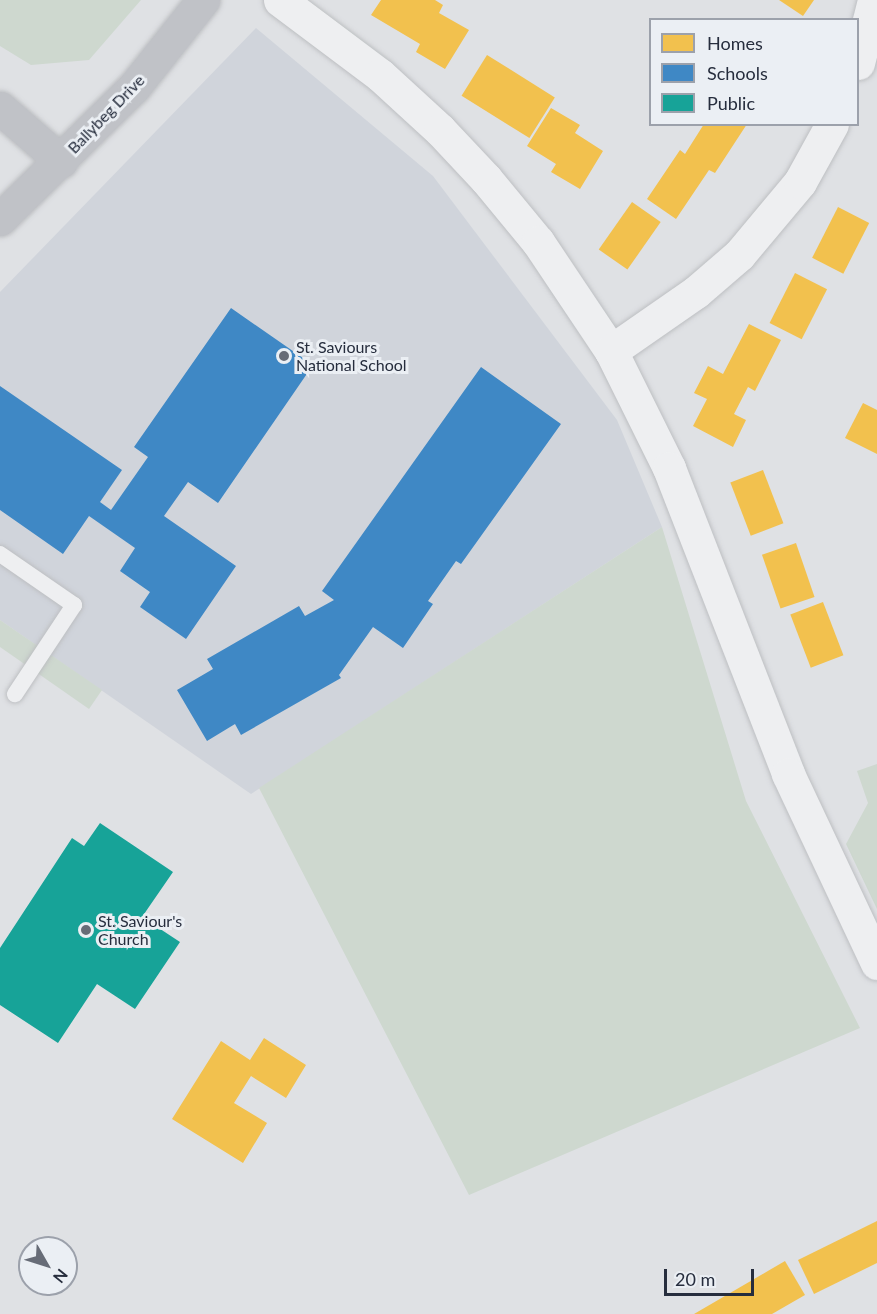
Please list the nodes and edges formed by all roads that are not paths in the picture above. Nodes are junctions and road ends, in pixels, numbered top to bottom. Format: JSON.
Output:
{"nodes":[{"id":1,"x":203,"y":0,"type":"edge"},
{"id":2,"x":280,"y":0,"type":"edge"},
{"id":3,"x":873,"y":0,"type":"edge"},
{"id":4,"x":865,"y":61,"type":"edge"},
{"id":5,"x":0,"y":108,"type":"edge"},
{"id":6,"x":831,"y":126,"type":"edge"},
{"id":7,"x":61,"y":161,"type":"junction"},
{"id":8,"x":0,"y":219,"type":"edge"},
{"id":9,"x":611,"y":351,"type":"junction"},
{"id":10,"x":0,"y":554,"type":"edge"},
{"id":11,"x":15,"y":694,"type":"dead end"},
{"id":12,"x":877,"y":963,"type":"edge"}],
"edges":[{"from":1,"to":7,"type":"street","name":"Ballybeg Drive"},
{"from":2,"to":9,"type":"street"},
{"from":3,"to":4,"type":"street"},
{"from":5,"to":7,"type":"street"},
{"from":6,"to":9,"type":"street"},
{"from":7,"to":8,"type":"street","name":"Ballybeg Drive"},
{"from":9,"to":12,"type":"street"},
{"from":10,"to":11,"type":"lane"}]}
